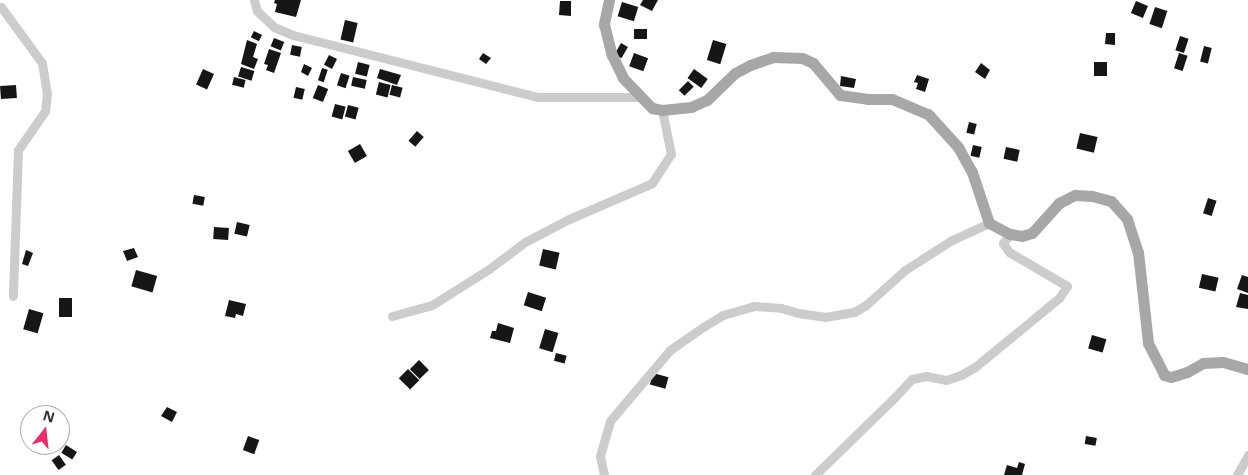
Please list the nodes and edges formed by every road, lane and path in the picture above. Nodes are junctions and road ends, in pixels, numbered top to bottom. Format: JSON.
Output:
{"nodes":[{"id":1,"x":254,"y":0,"type":"edge"},
{"id":2,"x":609,"y":0,"type":"edge"},
{"id":3,"x":1,"y":6,"type":"edge"},
{"id":4,"x":640,"y":97,"type":"junction"},
{"id":5,"x":662,"y":110,"type":"junction"},
{"id":6,"x":989,"y":223,"type":"junction"},
{"id":7,"x":1010,"y":234,"type":"junction"},
{"id":8,"x":13,"y":296,"type":"dead end"},
{"id":9,"x":392,"y":316,"type":"dead end"},
{"id":10,"x":1248,"y":369,"type":"edge"},
{"id":11,"x":1248,"y":455,"type":"edge"},
{"id":12,"x":604,"y":475,"type":"edge"},
{"id":13,"x":815,"y":475,"type":"edge"},
{"id":14,"x":1237,"y":475,"type":"edge"}],
"edges":[{"from":1,"to":4,"type":"street"},
{"from":2,"to":4,"type":"main road"},
{"from":3,"to":8,"type":"street"},
{"from":4,"to":5,"type":"main road"},
{"from":5,"to":6,"type":"main road"},
{"from":5,"to":9,"type":"street"},
{"from":6,"to":7,"type":"main road"},
{"from":6,"to":12,"type":"street"},
{"from":7,"to":10,"type":"main road"},
{"from":7,"to":13,"type":"street"},
{"from":11,"to":14,"type":"street"}]}
